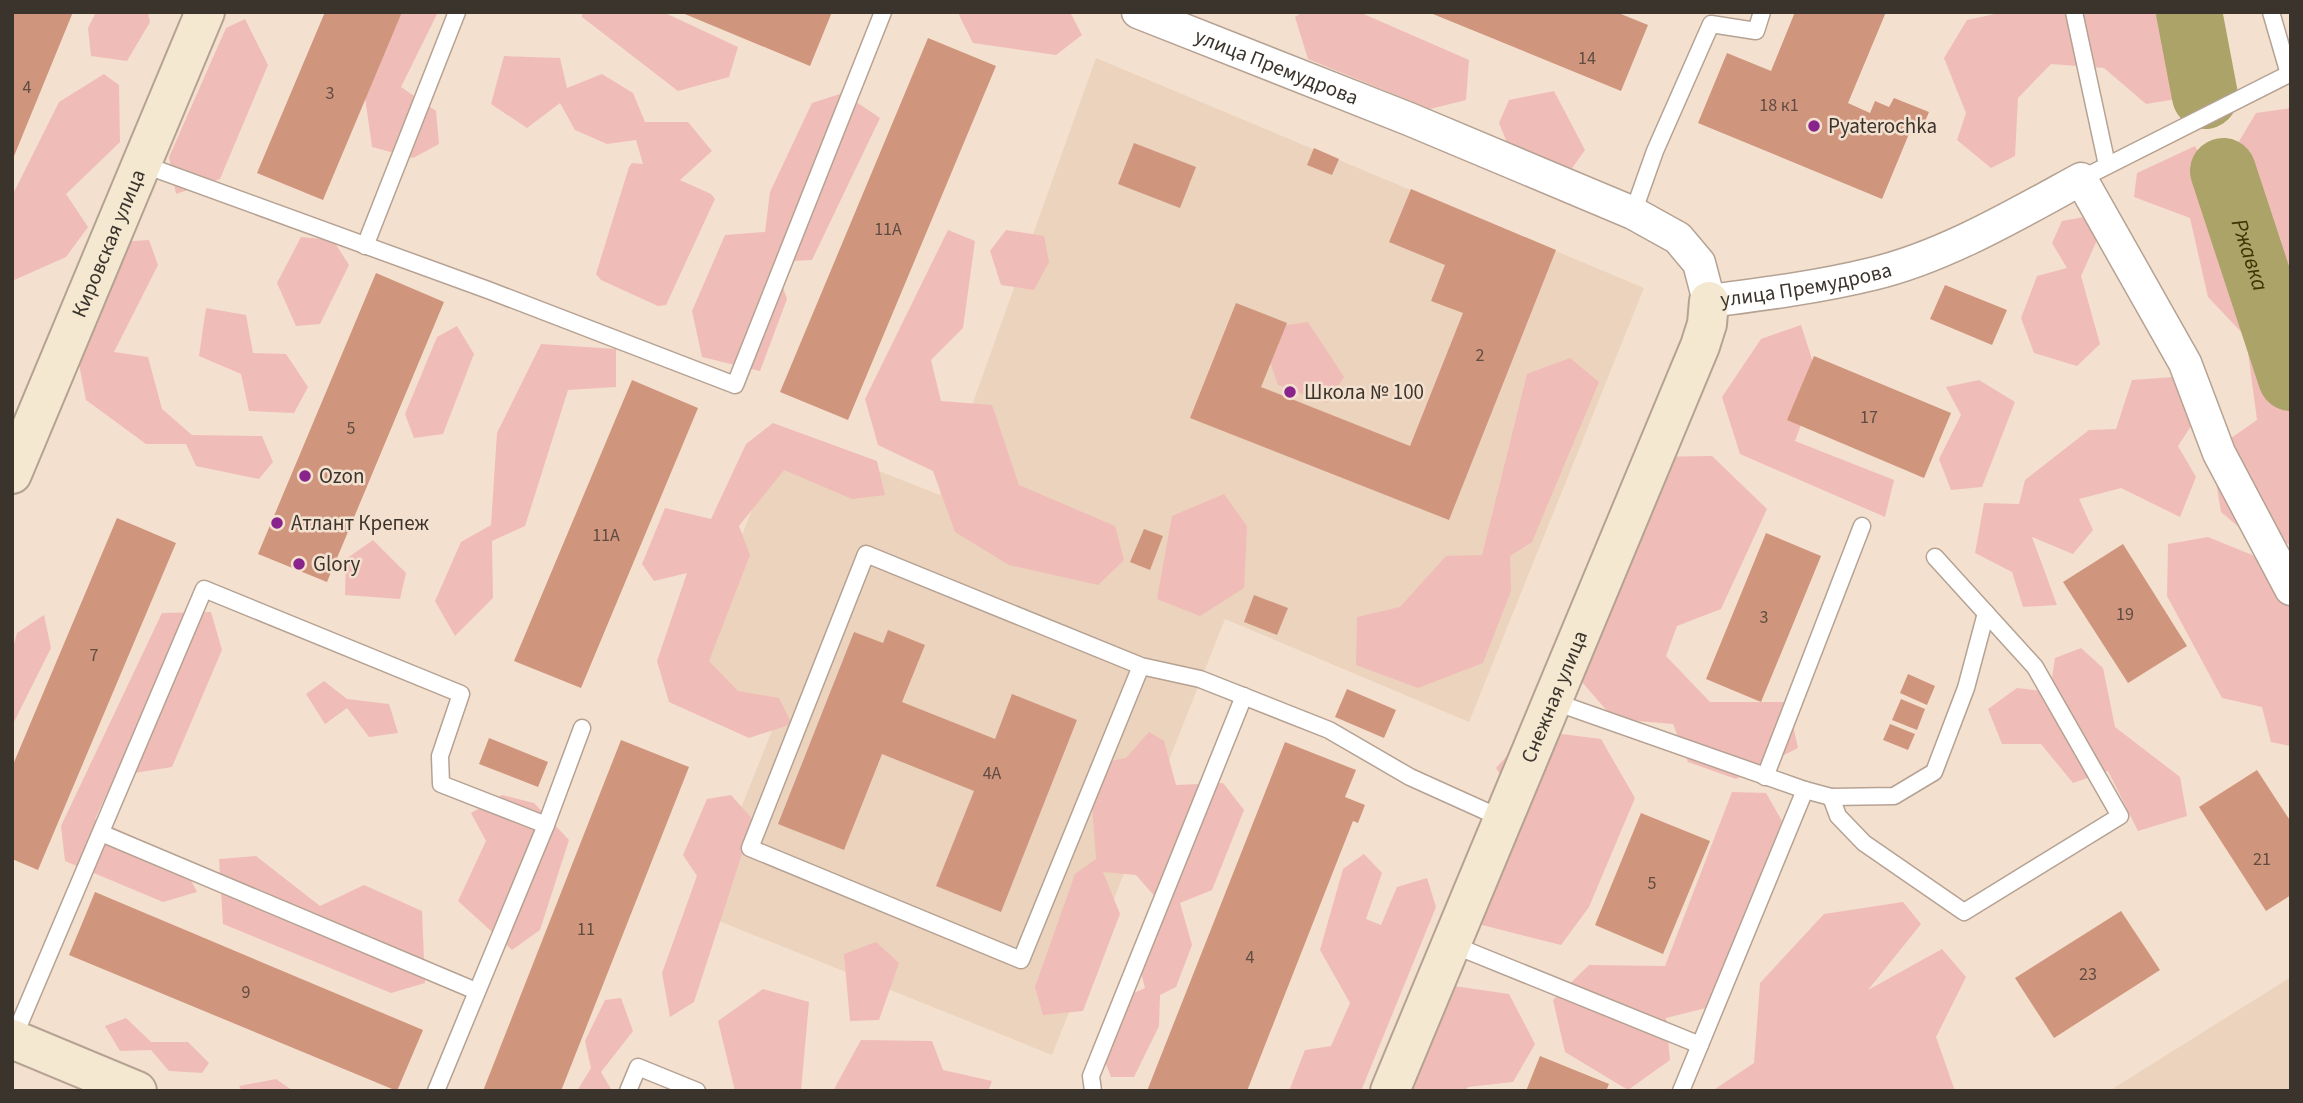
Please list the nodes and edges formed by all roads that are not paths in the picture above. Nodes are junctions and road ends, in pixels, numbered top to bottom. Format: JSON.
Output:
{"nodes":[{"id":1,"x":205,"y":12,"type":"edge"},
{"id":2,"x":457,"y":12,"type":"edge"},
{"id":3,"x":883,"y":12,"type":"edge"},
{"id":4,"x":1138,"y":12,"type":"edge"},
{"id":5,"x":1762,"y":12,"type":"edge"},
{"id":6,"x":2074,"y":12,"type":"edge"},
{"id":7,"x":2271,"y":12,"type":"edge"},
{"id":8,"x":1188,"y":22,"type":"edge"},
{"id":9,"x":2290,"y":74,"type":"edge"},
{"id":10,"x":142,"y":164,"type":"junction"},
{"id":11,"x":2094,"y":172,"type":"junction"},
{"id":12,"x":1633,"y":214,"type":"junction"},
{"id":13,"x":365,"y":246,"type":"junction"},
{"id":14,"x":1709,"y":301,"type":"junction"},
{"id":15,"x":12,"y":474,"type":"edge"},
{"id":16,"x":1862,"y":526,"type":"dead end"},
{"id":17,"x":1936,"y":557,"type":"dead end"},
{"id":18,"x":2291,"y":589,"type":"edge"},
{"id":19,"x":1986,"y":613,"type":"junction"},
{"id":20,"x":1141,"y":666,"type":"junction"},
{"id":21,"x":1244,"y":696,"type":"junction"},
{"id":22,"x":1552,"y":701,"type":"junction"},
{"id":23,"x":582,"y":728,"type":"dead end"},
{"id":24,"x":1765,"y":777,"type":"junction"},
{"id":25,"x":1805,"y":790,"type":"junction"},
{"id":26,"x":1831,"y":797,"type":"junction"},
{"id":27,"x":1503,"y":819,"type":"junction"},
{"id":28,"x":546,"y":825,"type":"junction"},
{"id":29,"x":102,"y":833,"type":"junction"},
{"id":30,"x":1451,"y":944,"type":"junction"},
{"id":31,"x":476,"y":991,"type":"junction"},
{"id":32,"x":13,"y":1039,"type":"edge"},
{"id":33,"x":1700,"y":1045,"type":"junction"},
{"id":34,"x":137,"y":1091,"type":"edge"},
{"id":35,"x":436,"y":1091,"type":"edge"},
{"id":36,"x":628,"y":1091,"type":"edge"},
{"id":37,"x":697,"y":1091,"type":"edge"},
{"id":38,"x":1093,"y":1091,"type":"edge"},
{"id":39,"x":1390,"y":1091,"type":"edge"},
{"id":40,"x":1681,"y":1091,"type":"edge"}],
"edges":[{"from":1,"to":10,"type":"street","name":"Кировская улица"},
{"from":2,"to":13,"type":"lane"},
{"from":3,"to":13,"type":"lane"},
{"from":4,"to":8,"type":"street","name":"улица Премудрова"},
{"from":5,"to":12,"type":"lane"},
{"from":6,"to":11,"type":"lane"},
{"from":7,"to":9,"type":"lane"},
{"from":8,"to":12,"type":"street","name":"улица Премудрова"},
{"from":9,"to":11,"type":"lane"},
{"from":10,"to":13,"type":"lane"},
{"from":10,"to":15,"type":"street","name":"Кировская улица"},
{"from":11,"to":14,"type":"street","name":"улица Премудрова"},
{"from":11,"to":18,"type":"street"},
{"from":12,"to":14,"type":"street","name":"улица Премудрова"},
{"from":14,"to":22,"type":"street","name":"Снежная улица"},
{"from":16,"to":24,"type":"lane"},
{"from":17,"to":19,"type":"lane"},
{"from":19,"to":26,"type":"lane"},
{"from":19,"to":26,"type":"lane"},
{"from":20,"to":20,"type":"lane"},
{"from":20,"to":21,"type":"lane"},
{"from":21,"to":27,"type":"lane"},
{"from":21,"to":38,"type":"lane"},
{"from":22,"to":24,"type":"lane"},
{"from":22,"to":27,"type":"street","name":"Снежная улица"},
{"from":23,"to":28,"type":"lane"},
{"from":24,"to":25,"type":"lane"},
{"from":25,"to":26,"type":"lane"},
{"from":25,"to":33,"type":"lane"},
{"from":27,"to":30,"type":"street","name":"Снежная улица"},
{"from":28,"to":29,"type":"lane"},
{"from":28,"to":31,"type":"lane"},
{"from":29,"to":31,"type":"lane"},
{"from":29,"to":32,"type":"lane"},
{"from":30,"to":33,"type":"lane"},
{"from":30,"to":39,"type":"street","name":"Снежная улица"},
{"from":31,"to":35,"type":"lane"},
{"from":32,"to":34,"type":"street"},
{"from":33,"to":40,"type":"lane"},
{"from":36,"to":37,"type":"lane"}]}
